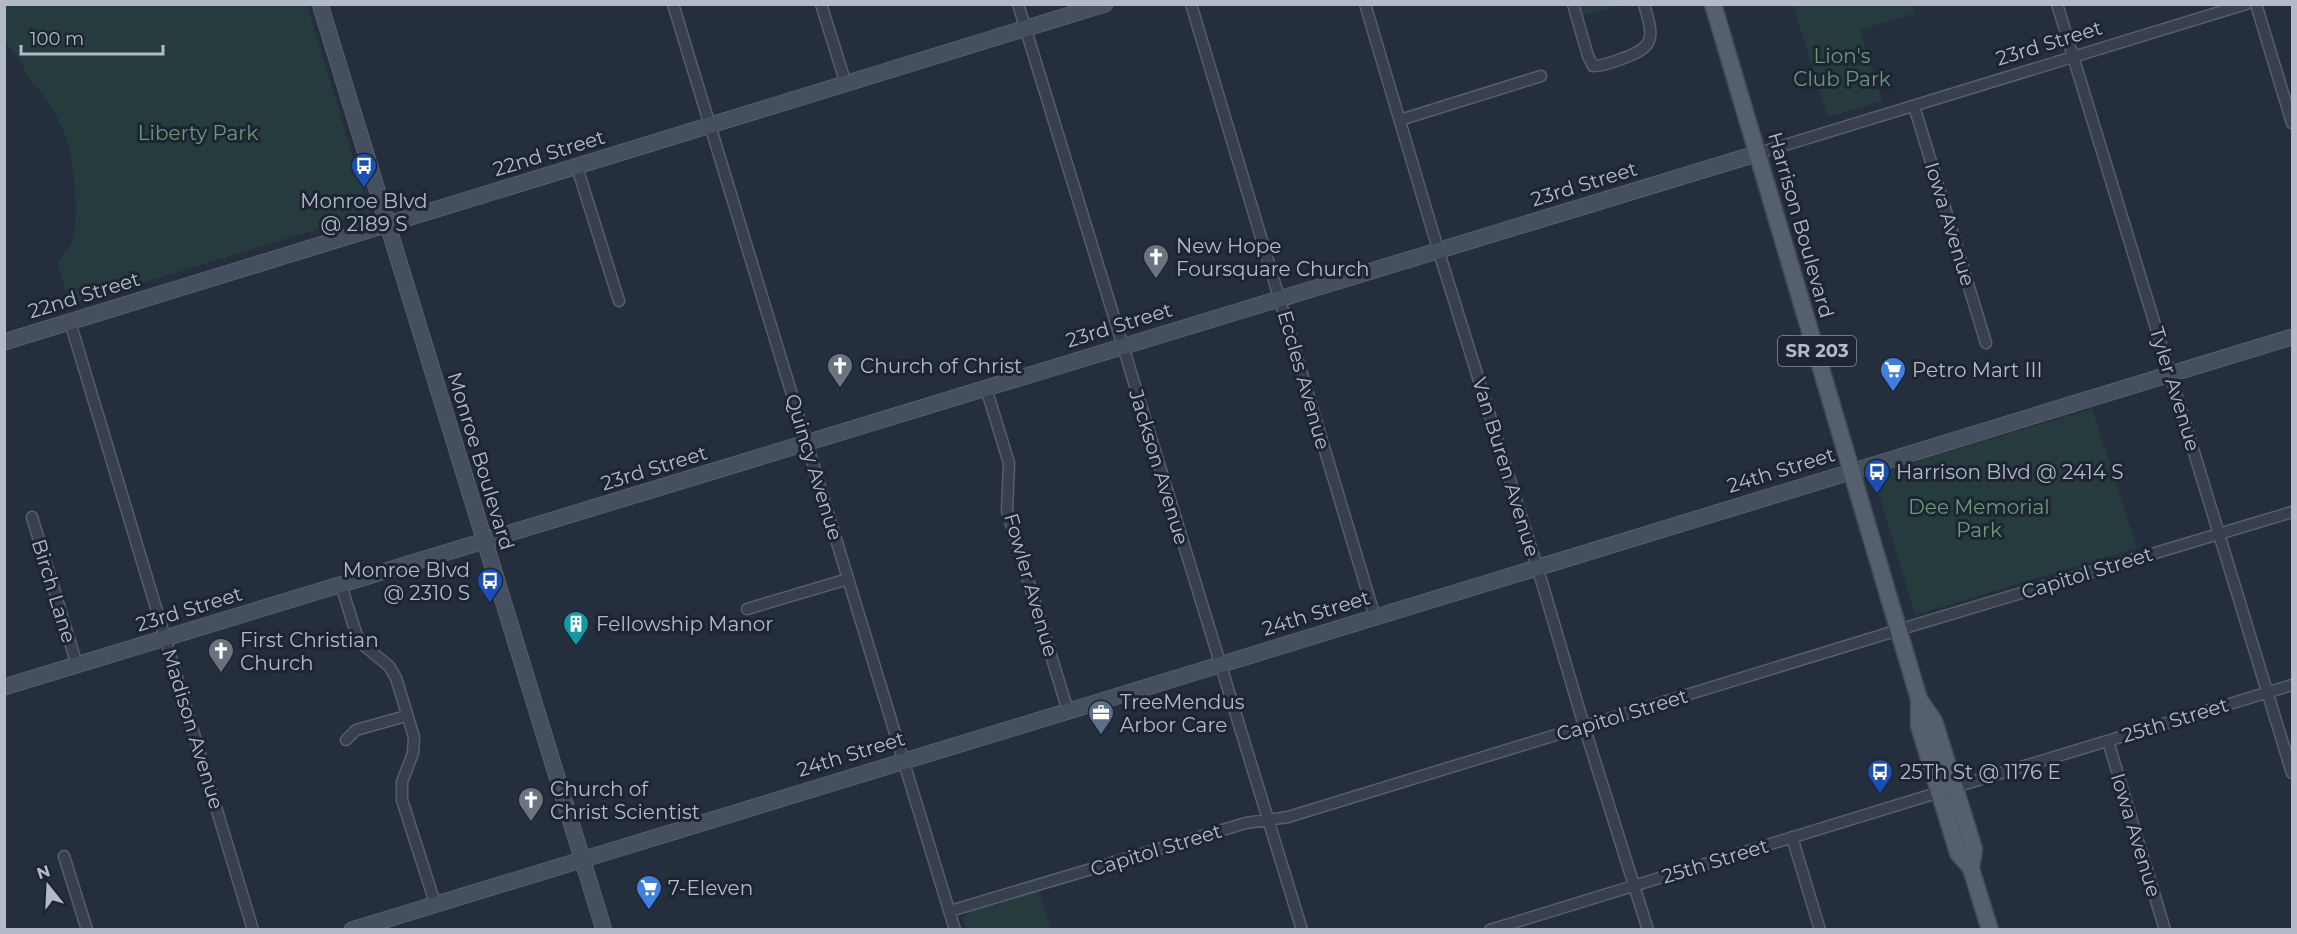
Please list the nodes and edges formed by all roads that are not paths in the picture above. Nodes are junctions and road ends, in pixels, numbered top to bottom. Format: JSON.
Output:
{"nodes":[{"id":1,"x":320,"y":4,"type":"edge"},
{"id":2,"x":673,"y":4,"type":"edge"},
{"id":3,"x":821,"y":4,"type":"edge"},
{"id":4,"x":1018,"y":4,"type":"edge"},
{"id":5,"x":1105,"y":4,"type":"edge"},
{"id":6,"x":1191,"y":4,"type":"edge"},
{"id":7,"x":1365,"y":4,"type":"edge"},
{"id":8,"x":1573,"y":4,"type":"edge"},
{"id":9,"x":1644,"y":4,"type":"edge"},
{"id":10,"x":1713,"y":4,"type":"edge"},
{"id":11,"x":2057,"y":4,"type":"edge"},
{"id":12,"x":2246,"y":4,"type":"edge"},
{"id":13,"x":2256,"y":4,"type":"edge"},
{"id":14,"x":1025,"y":28,"type":"junction"},
{"id":15,"x":2073,"y":57,"type":"junction"},
{"id":16,"x":1541,"y":76,"type":"dead end"},
{"id":17,"x":846,"y":84,"type":"junction"},
{"id":18,"x":1914,"y":105,"type":"junction"},
{"id":19,"x":1400,"y":120,"type":"junction"},
{"id":20,"x":2292,"y":123,"type":"edge"},
{"id":21,"x":710,"y":126,"type":"junction"},
{"id":22,"x":1759,"y":153,"type":"junction"},
{"id":23,"x":576,"y":167,"type":"junction"},
{"id":24,"x":388,"y":224,"type":"junction"},
{"id":25,"x":1438,"y":249,"type":"junction"},
{"id":26,"x":1280,"y":299,"type":"junction"},
{"id":27,"x":619,"y":301,"type":"dead end"},
{"id":28,"x":70,"y":322,"type":"junction"},
{"id":29,"x":2292,"y":337,"type":"edge"},
{"id":30,"x":4,"y":342,"type":"edge"},
{"id":31,"x":1986,"y":343,"type":"dead end"},
{"id":32,"x":1121,"y":346,"type":"junction"},
{"id":33,"x":2170,"y":374,"type":"junction"},
{"id":34,"x":986,"y":388,"type":"junction"},
{"id":35,"x":807,"y":443,"type":"junction"},
{"id":36,"x":1852,"y":470,"type":"junction"},
{"id":37,"x":2292,"y":512,"type":"edge"},
{"id":38,"x":32,"y":517,"type":"dead end"},
{"id":39,"x":2219,"y":533,"type":"junction"},
{"id":40,"x":484,"y":542,"type":"junction"},
{"id":41,"x":1537,"y":567,"type":"junction"},
{"id":42,"x":848,"y":579,"type":"junction"},
{"id":43,"x":341,"y":585,"type":"junction"},
{"id":44,"x":747,"y":609,"type":"dead end"},
{"id":45,"x":1375,"y":617,"type":"junction"},
{"id":46,"x":1899,"y":630,"type":"junction"},
{"id":47,"x":166,"y":638,"type":"junction"},
{"id":48,"x":77,"y":665,"type":"junction"},
{"id":49,"x":1221,"y":665,"type":"junction"},
{"id":50,"x":2292,"y":685,"type":"edge"},
{"id":51,"x":4,"y":687,"type":"edge"},
{"id":52,"x":2268,"y":692,"type":"junction"},
{"id":53,"x":1068,"y":711,"type":"junction"},
{"id":54,"x":406,"y":717,"type":"junction"},
{"id":55,"x":1584,"y":726,"type":"junction"},
{"id":56,"x":346,"y":740,"type":"dead end"},
{"id":57,"x":2108,"y":741,"type":"junction"},
{"id":58,"x":904,"y":760,"type":"junction"},
{"id":59,"x":2292,"y":773,"type":"edge"},
{"id":60,"x":1947,"y":790,"type":"junction"},
{"id":61,"x":1268,"y":819,"type":"junction"},
{"id":62,"x":1792,"y":837,"type":"junction"},
{"id":63,"x":64,"y":856,"type":"dead end"},
{"id":64,"x":582,"y":858,"type":"junction"},
{"id":65,"x":1635,"y":885,"type":"junction"},
{"id":66,"x":435,"y":903,"type":"junction"},
{"id":67,"x":950,"y":911,"type":"junction"},
{"id":68,"x":87,"y":930,"type":"edge"},
{"id":69,"x":253,"y":930,"type":"edge"},
{"id":70,"x":352,"y":930,"type":"edge"},
{"id":71,"x":604,"y":930,"type":"edge"},
{"id":72,"x":956,"y":930,"type":"edge"},
{"id":73,"x":1302,"y":930,"type":"edge"},
{"id":74,"x":1490,"y":930,"type":"edge"},
{"id":75,"x":1648,"y":930,"type":"edge"},
{"id":76,"x":1820,"y":930,"type":"edge"},
{"id":77,"x":1990,"y":930,"type":"edge"},
{"id":78,"x":2164,"y":930,"type":"edge"}],
"edges":[{"from":1,"to":24,"type":"street","name":"Monroe Boulevard"},
{"from":2,"to":21,"type":"street","name":"Quincy Avenue"},
{"from":3,"to":17,"type":"street"},
{"from":4,"to":14,"type":"street","name":"Jackson Avenue"},
{"from":5,"to":14,"type":"street","name":"22nd Street"},
{"from":6,"to":26,"type":"street","name":"Eccles Avenue"},
{"from":7,"to":19,"type":"street","name":"Van Buren Avenue"},
{"from":8,"to":9,"type":"street"},
{"from":10,"to":22,"type":"main road","name":"Harrison Boulevard","number":"SR 203"},
{"from":11,"to":15,"type":"street","name":"Tyler Avenue"},
{"from":12,"to":15,"type":"street","name":"23rd Street"},
{"from":13,"to":20,"type":"street"},
{"from":14,"to":17,"type":"street","name":"22nd Street"},
{"from":14,"to":32,"type":"street","name":"Jackson Avenue"},
{"from":15,"to":18,"type":"street","name":"23rd Street"},
{"from":15,"to":33,"type":"street","name":"Tyler Avenue"},
{"from":16,"to":19,"type":"street"},
{"from":17,"to":21,"type":"street","name":"22nd Street"},
{"from":18,"to":22,"type":"street","name":"23rd Street"},
{"from":18,"to":31,"type":"street","name":"Iowa Avenue"},
{"from":19,"to":25,"type":"street","name":"Van Buren Avenue"},
{"from":21,"to":23,"type":"street","name":"22nd Street"},
{"from":21,"to":35,"type":"street","name":"Quincy Avenue"},
{"from":22,"to":25,"type":"street","name":"23rd Street"},
{"from":22,"to":36,"type":"main road","name":"Harrison Boulevard","number":"SR 203"},
{"from":23,"to":24,"type":"street","name":"22nd Street"},
{"from":23,"to":27,"type":"street"},
{"from":24,"to":28,"type":"street","name":"22nd Street"},
{"from":24,"to":40,"type":"street","name":"Monroe Boulevard"},
{"from":25,"to":26,"type":"street","name":"23rd Street"},
{"from":25,"to":41,"type":"street","name":"Van Buren Avenue"},
{"from":26,"to":32,"type":"street","name":"23rd Street"},
{"from":26,"to":45,"type":"street","name":"Eccles Avenue"},
{"from":28,"to":30,"type":"street","name":"22nd Street"},
{"from":28,"to":47,"type":"street","name":"Madison Avenue"},
{"from":29,"to":33,"type":"street","name":"24th Street"},
{"from":32,"to":34,"type":"street","name":"23rd Street"},
{"from":32,"to":49,"type":"street","name":"Jackson Avenue"},
{"from":33,"to":36,"type":"street","name":"24th Street"},
{"from":33,"to":39,"type":"street","name":"Tyler Avenue"},
{"from":34,"to":35,"type":"street","name":"23rd Street"},
{"from":34,"to":53,"type":"street","name":"Fowler Avenue"},
{"from":35,"to":40,"type":"street","name":"23rd Street"},
{"from":35,"to":42,"type":"street","name":"Quincy Avenue"},
{"from":36,"to":41,"type":"street","name":"24th Street"},
{"from":36,"to":46,"type":"main road","name":"Harrison Boulevard","number":"SR 203"},
{"from":37,"to":39,"type":"street","name":"Capitol Street"},
{"from":38,"to":48,"type":"street","name":"Birch Lane"},
{"from":39,"to":46,"type":"street","name":"Capitol Street"},
{"from":39,"to":52,"type":"street","name":"Tyler Avenue"},
{"from":40,"to":43,"type":"street","name":"23rd Street"},
{"from":40,"to":64,"type":"street","name":"Monroe Boulevard"},
{"from":41,"to":45,"type":"street","name":"24th Street"},
{"from":41,"to":55,"type":"street","name":"Van Buren Avenue"},
{"from":42,"to":44,"type":"street"},
{"from":42,"to":58,"type":"street","name":"Quincy Avenue"},
{"from":43,"to":47,"type":"street","name":"23rd Street"},
{"from":43,"to":54,"type":"street"},
{"from":45,"to":49,"type":"street","name":"24th Street"},
{"from":46,"to":55,"type":"street","name":"Capitol Street"},
{"from":46,"to":60,"type":"main road","name":"Harrison Boulevard","number":"SR 203"},
{"from":47,"to":48,"type":"street","name":"23rd Street"},
{"from":47,"to":69,"type":"street","name":"Madison Avenue"},
{"from":48,"to":51,"type":"street","name":"23rd Street"},
{"from":49,"to":53,"type":"street","name":"24th Street"},
{"from":49,"to":61,"type":"street","name":"Jackson Avenue"},
{"from":50,"to":52,"type":"street","name":"25th Street"},
{"from":52,"to":57,"type":"street","name":"25th Street"},
{"from":52,"to":59,"type":"street","name":"Tyler Avenue"},
{"from":53,"to":58,"type":"street","name":"24th Street"},
{"from":54,"to":56,"type":"street"},
{"from":54,"to":66,"type":"street"},
{"from":55,"to":61,"type":"street","name":"Capitol Street"},
{"from":55,"to":65,"type":"street","name":"Van Buren Avenue"},
{"from":57,"to":60,"type":"street","name":"25th Street"},
{"from":57,"to":78,"type":"street","name":"Iowa Avenue"},
{"from":58,"to":64,"type":"street","name":"24th Street"},
{"from":58,"to":67,"type":"street","name":"Quincy Avenue"},
{"from":60,"to":62,"type":"street","name":"25th Street"},
{"from":60,"to":77,"type":"main road","name":"Harrison Boulevard","number":"SR 203"},
{"from":61,"to":67,"type":"street","name":"Capitol Street"},
{"from":61,"to":73,"type":"street","name":"Jackson Avenue"},
{"from":62,"to":65,"type":"street","name":"25th Street"},
{"from":62,"to":76,"type":"street"},
{"from":63,"to":68,"type":"street"},
{"from":64,"to":66,"type":"street","name":"24th Street"},
{"from":64,"to":71,"type":"street","name":"Monroe Boulevard"},
{"from":65,"to":74,"type":"street","name":"25th Street"},
{"from":65,"to":75,"type":"street","name":"Van Buren Avenue"},
{"from":66,"to":70,"type":"street","name":"24th Street"},
{"from":67,"to":72,"type":"street","name":"Quincy Avenue"}]}
